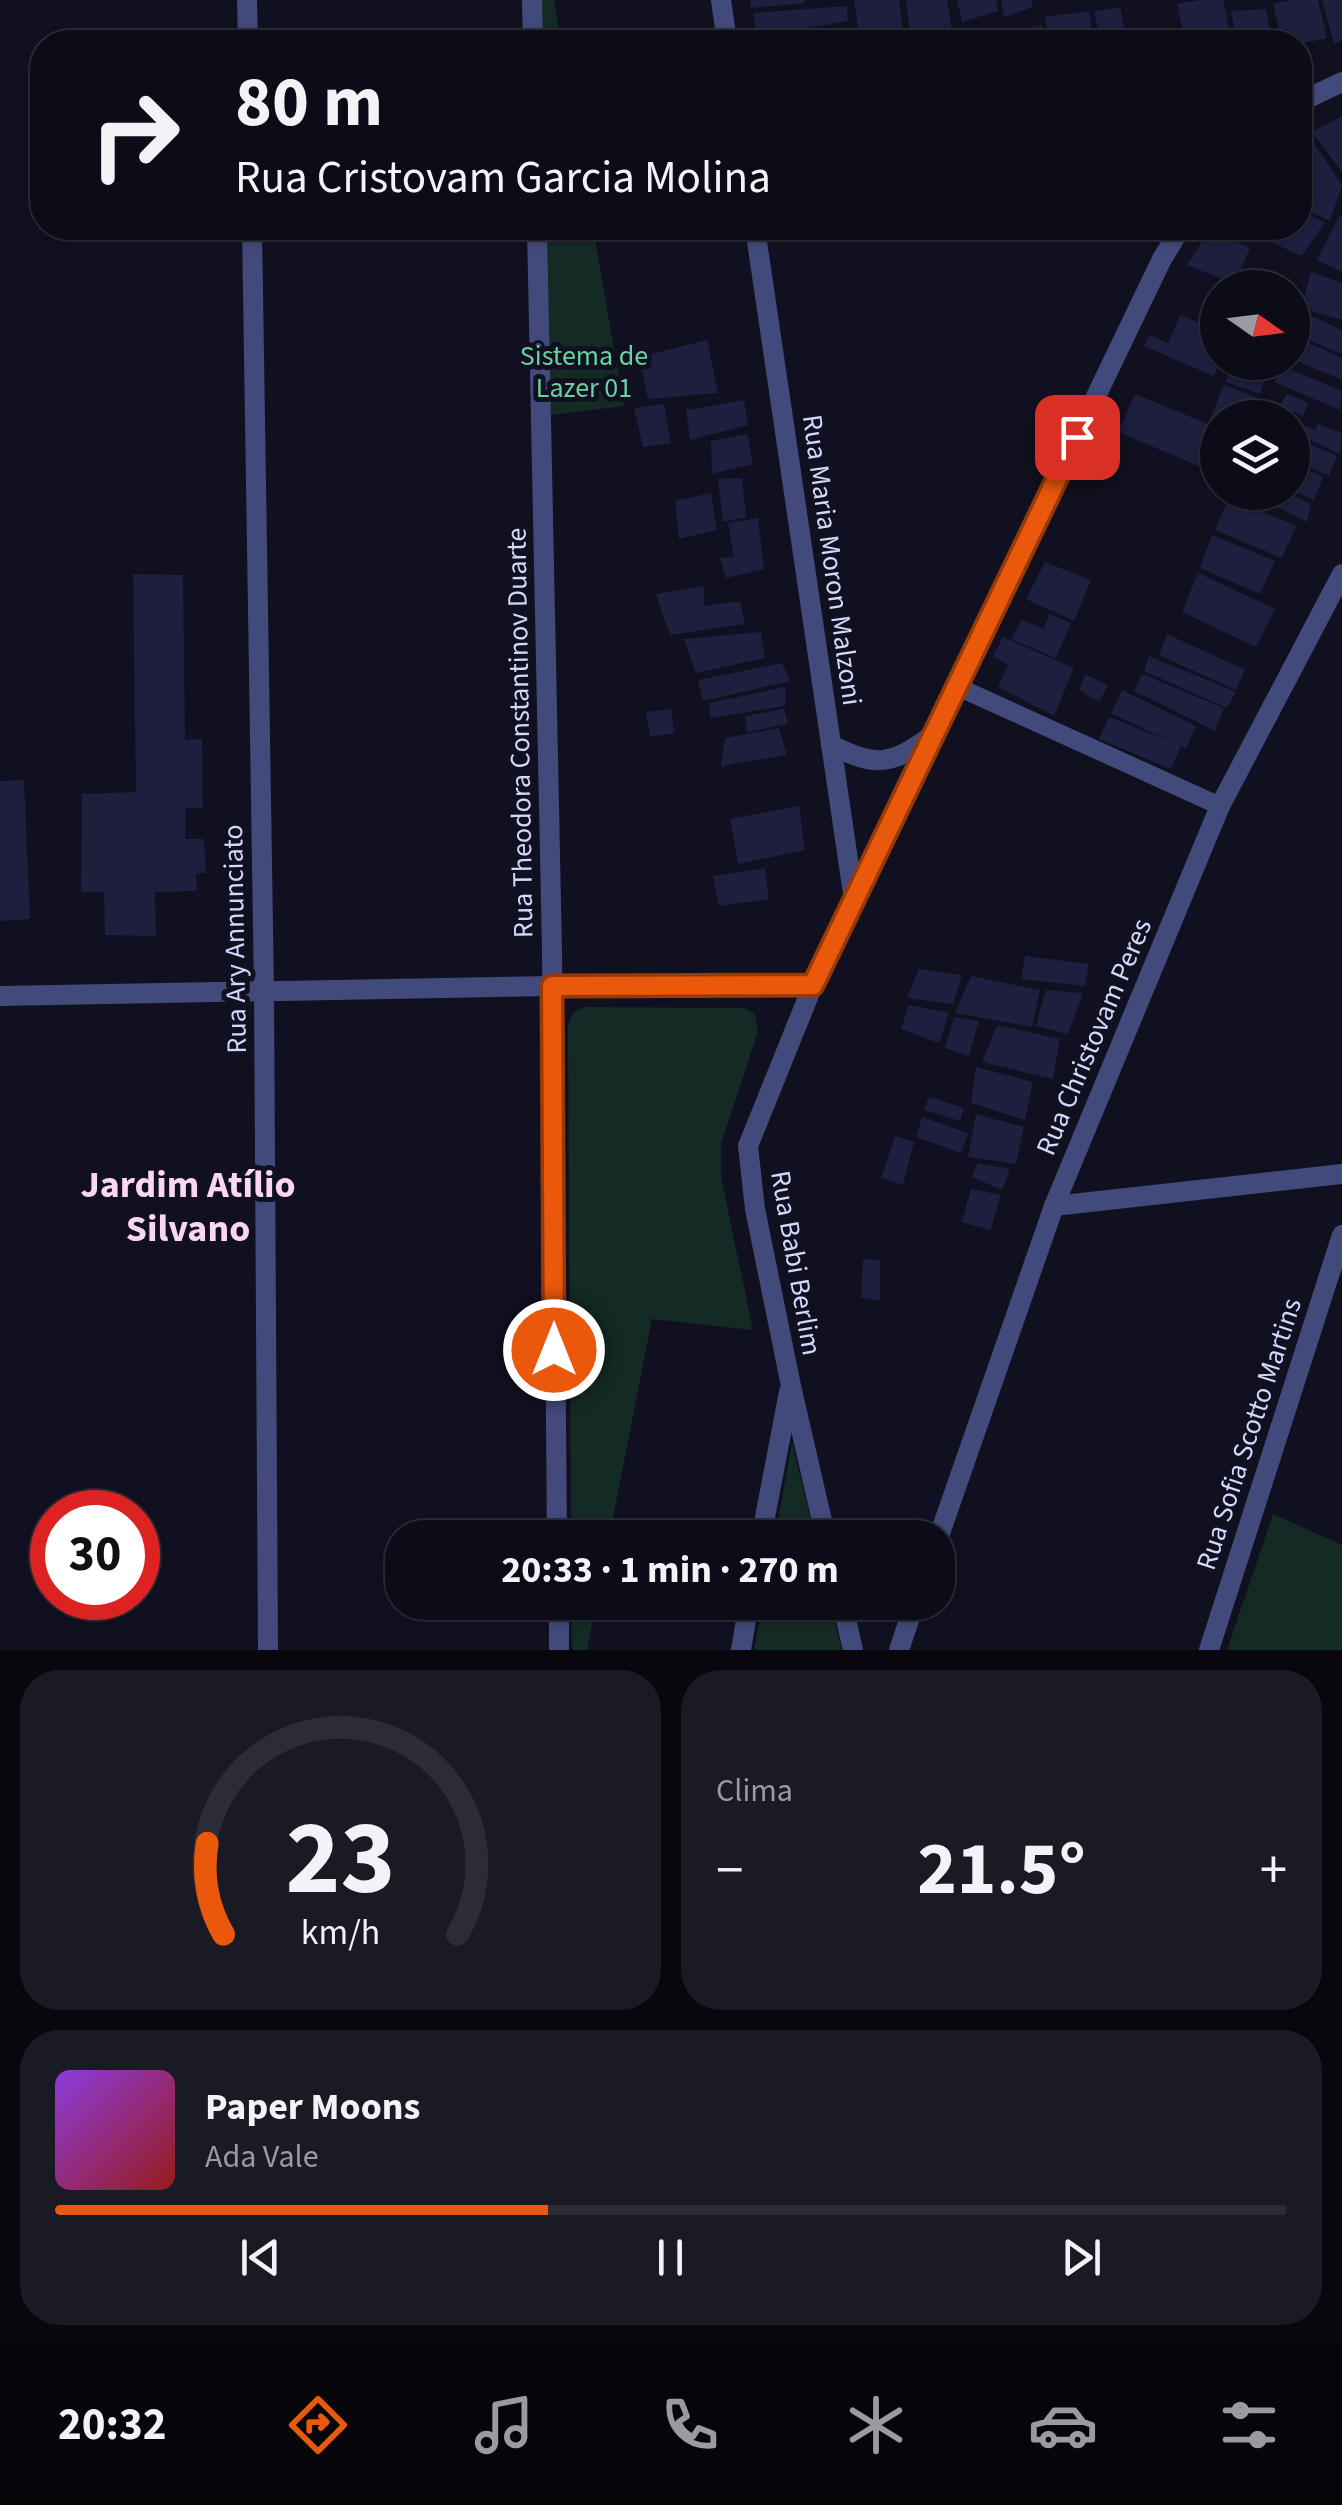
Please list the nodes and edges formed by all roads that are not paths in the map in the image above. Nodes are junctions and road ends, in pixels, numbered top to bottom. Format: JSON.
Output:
{"nodes":[{"id":1,"x":247,"y":0,"type":"edge"},
{"id":2,"x":532,"y":0,"type":"edge"},
{"id":3,"x":721,"y":0,"type":"edge"},
{"id":4,"x":248,"y":30,"type":"edge"},
{"id":5,"x":533,"y":30,"type":"edge"},
{"id":6,"x":726,"y":30,"type":"edge"},
{"id":7,"x":1342,"y":82,"type":"edge"},
{"id":8,"x":1312,"y":96,"type":"edge"},
{"id":9,"x":252,"y":240,"type":"edge"},
{"id":10,"x":537,"y":240,"type":"edge"},
{"id":11,"x":757,"y":240,"type":"edge"},
{"id":12,"x":1162,"y":240,"type":"edge"},
{"id":13,"x":1174,"y":240,"type":"edge"},
{"id":14,"x":1162,"y":259,"type":"junction"},
{"id":15,"x":1342,"y":574,"type":"edge"},
{"id":16,"x":958,"y":687,"type":"junction"},
{"id":17,"x":935,"y":734,"type":"junction"},
{"id":18,"x":831,"y":745,"type":"junction"},
{"id":19,"x":1220,"y":806,"type":"junction"},
{"id":20,"x":854,"y":900,"type":"junction"},
{"id":21,"x":813,"y":985,"type":"junction"},
{"id":22,"x":552,"y":986,"type":"junction"},
{"id":23,"x":264,"y":991,"type":"junction"},
{"id":24,"x":0,"y":996,"type":"edge"},
{"id":25,"x":1342,"y":1174,"type":"edge"},
{"id":26,"x":1054,"y":1206,"type":"junction"},
{"id":27,"x":1342,"y":1234,"type":"edge"},
{"id":28,"x":791,"y":1386,"type":"junction"},
{"id":29,"x":557,"y":1520,"type":"edge"},
{"id":30,"x":765,"y":1520,"type":"edge"},
{"id":31,"x":822,"y":1520,"type":"edge"},
{"id":32,"x":945,"y":1520,"type":"edge"},
{"id":33,"x":559,"y":1620,"type":"edge"},
{"id":34,"x":746,"y":1620,"type":"edge"},
{"id":35,"x":846,"y":1620,"type":"edge"},
{"id":36,"x":910,"y":1620,"type":"edge"},
{"id":37,"x":268,"y":1650,"type":"edge"},
{"id":38,"x":560,"y":1650,"type":"edge"},
{"id":39,"x":740,"y":1650,"type":"edge"},
{"id":40,"x":853,"y":1650,"type":"edge"},
{"id":41,"x":899,"y":1650,"type":"edge"},
{"id":42,"x":1209,"y":1650,"type":"edge"}],
"edges":[{"from":1,"to":4,"type":"street"},
{"from":2,"to":5,"type":"street"},
{"from":3,"to":6,"type":"street"},
{"from":7,"to":8,"type":"street"},
{"from":9,"to":23,"type":"street","name":"Rua Ary Annunciato"},
{"from":10,"to":22,"type":"street","name":"Rua Theodora Constantinov Duarte"},
{"from":11,"to":18,"type":"street","name":"Rua Maria Moron Malzoni"},
{"from":12,"to":14,"type":"street"},
{"from":13,"to":14,"type":"street","name":"Rua Babi Berlim"},
{"from":14,"to":16,"type":"street","name":"Rua Babi Berlim"},
{"from":15,"to":19,"type":"street","name":"Rua Christovam Peres"},
{"from":16,"to":17,"type":"street","name":"Rua Babi Berlim"},
{"from":16,"to":19,"type":"lane"},
{"from":17,"to":18,"type":"street"},
{"from":17,"to":20,"type":"street","name":"Rua Babi Berlim"},
{"from":18,"to":20,"type":"street","name":"Rua Maria Moron Malzoni"},
{"from":19,"to":26,"type":"street","name":"Rua Christovam Peres"},
{"from":20,"to":21,"type":"street","name":"Rua Babi Berlim"},
{"from":21,"to":22,"type":"street"},
{"from":21,"to":28,"type":"street","name":"Rua Babi Berlim"},
{"from":22,"to":23,"type":"street"},
{"from":22,"to":29,"type":"street","name":"Rua Theodora Constantinov Duarte"},
{"from":23,"to":24,"type":"street"},
{"from":23,"to":37,"type":"street","name":"Rua Ary Annunciato"},
{"from":25,"to":26,"type":"street"},
{"from":26,"to":32,"type":"street","name":"Rua Christovam Peres"},
{"from":27,"to":42,"type":"street","name":"Rua Sofia Scotto Martins"},
{"from":28,"to":30,"type":"street"},
{"from":28,"to":31,"type":"street","name":"Rua Babi Berlim"},
{"from":33,"to":38,"type":"street"},
{"from":34,"to":39,"type":"street"},
{"from":35,"to":40,"type":"street"},
{"from":36,"to":41,"type":"street"}]}
